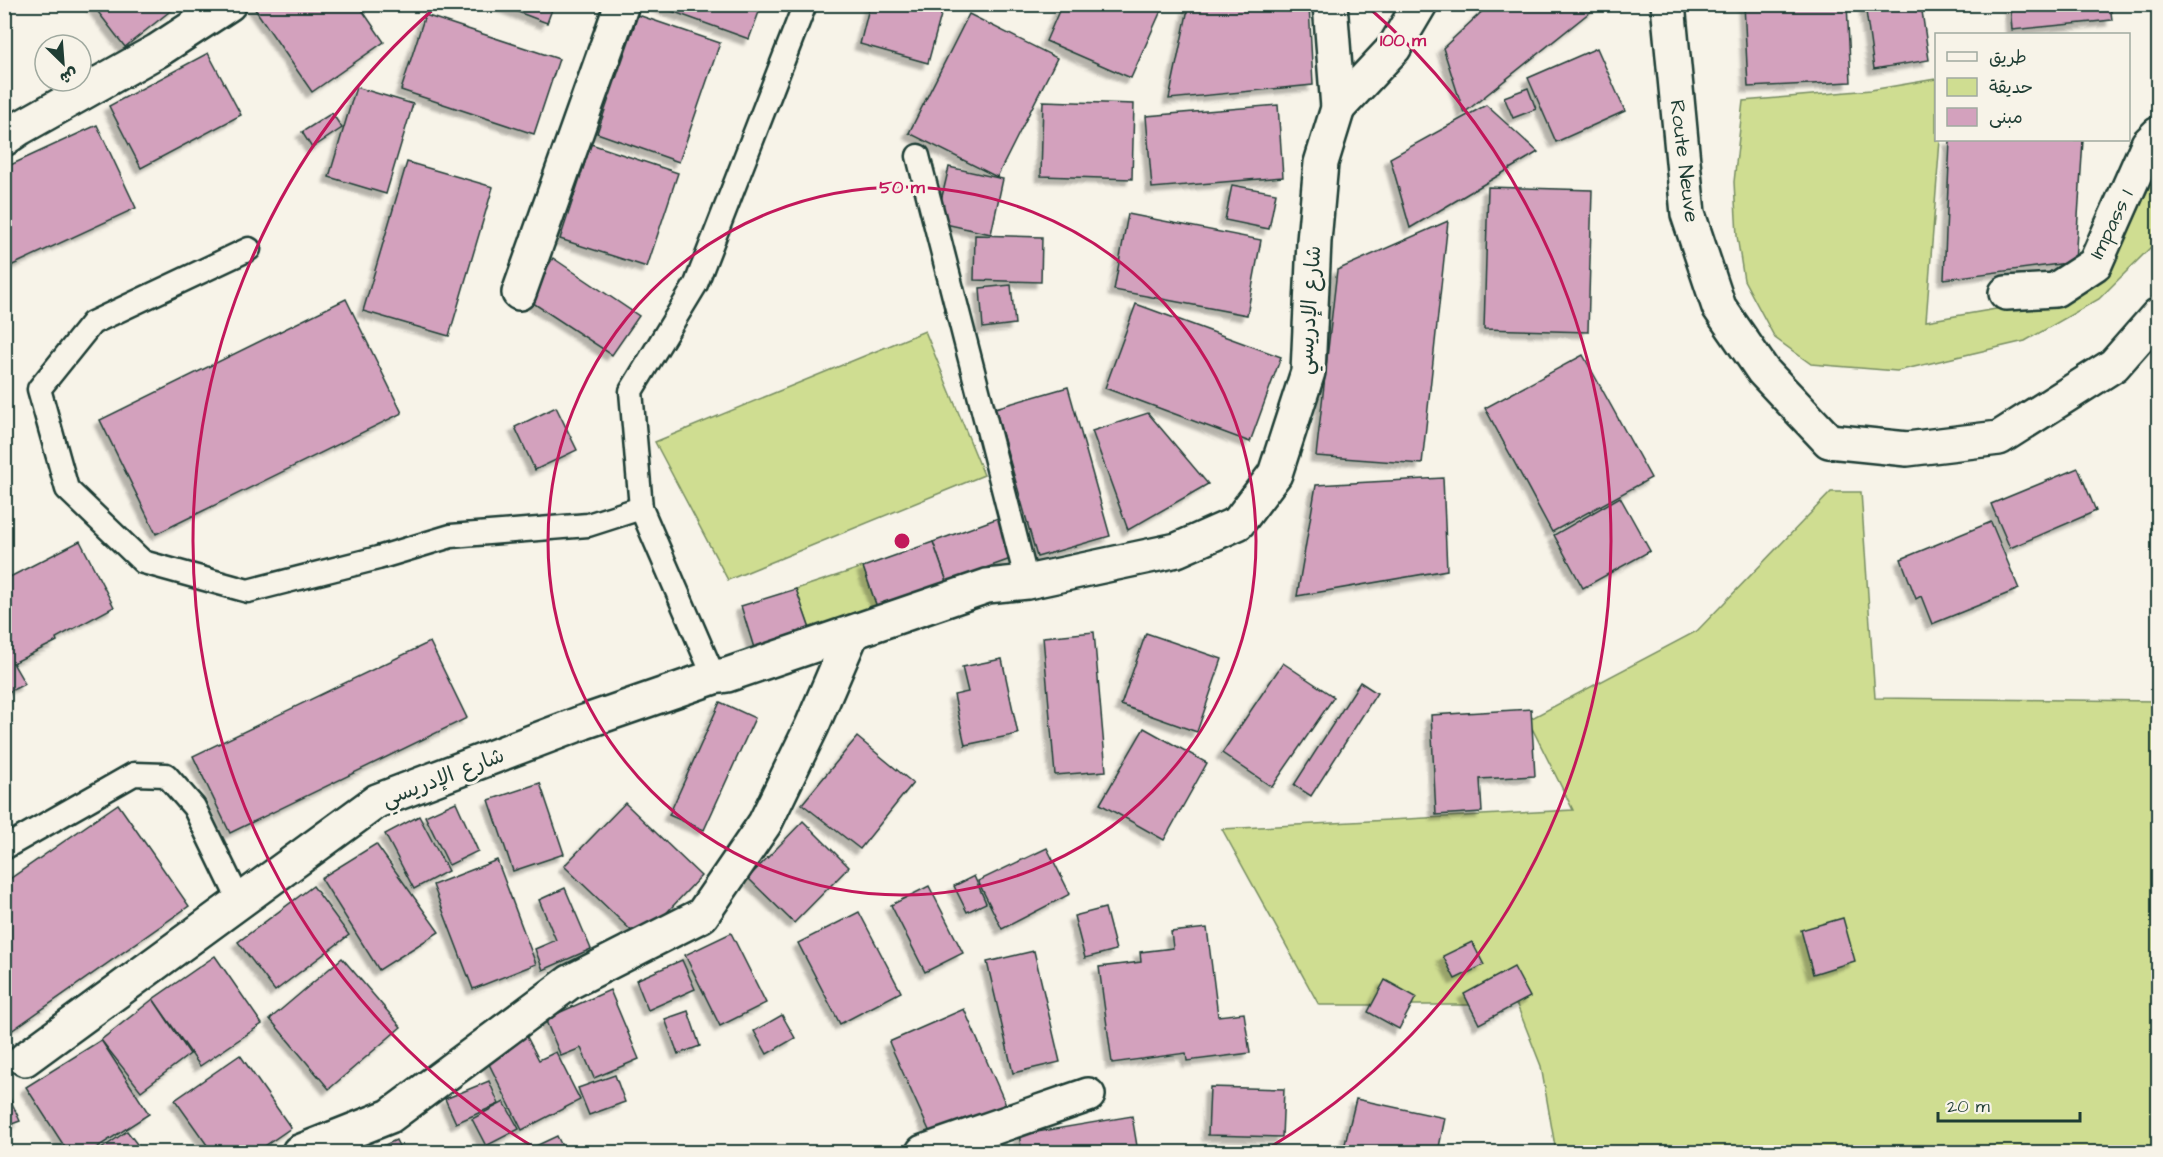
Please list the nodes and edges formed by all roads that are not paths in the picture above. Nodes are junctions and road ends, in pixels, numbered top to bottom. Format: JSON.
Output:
{"nodes":[{"id":1,"x":230,"y":4,"type":"edge"},
{"id":2,"x":622,"y":4,"type":"edge"},
{"id":3,"x":805,"y":4,"type":"edge"},
{"id":4,"x":1330,"y":4,"type":"edge"},
{"id":5,"x":1420,"y":4,"type":"edge"},
{"id":6,"x":1668,"y":4,"type":"edge"},
{"id":7,"x":1338,"y":108,"type":"junction"},
{"id":8,"x":2158,"y":134,"type":"edge"},
{"id":9,"x":4,"y":139,"type":"edge"},
{"id":10,"x":918,"y":156,"type":"dead end"},
{"id":11,"x":249,"y":249,"type":"dead end"},
{"id":12,"x":519,"y":293,"type":"dead end"},
{"id":13,"x":2006,"y":293,"type":"dead end"},
{"id":14,"x":2158,"y":315,"type":"edge"},
{"id":15,"x":641,"y":508,"type":"junction"},
{"id":16,"x":1027,"y":582,"type":"junction"},
{"id":17,"x":852,"y":633,"type":"junction"},
{"id":18,"x":714,"y":676,"type":"junction"},
{"id":19,"x":4,"y":848,"type":"edge"},
{"id":20,"x":240,"y":902,"type":"junction"},
{"id":21,"x":25,"y":1059,"type":"dead end"},
{"id":22,"x":1088,"y":1095,"type":"dead end"},
{"id":23,"x":299,"y":1152,"type":"edge"},
{"id":24,"x":923,"y":1152,"type":"edge"}],
"edges":[{"from":1,"to":9,"type":"street"},
{"from":2,"to":12,"type":"street"},
{"from":3,"to":15,"type":"lane"},
{"from":4,"to":7,"type":"street","name":"شارع الإدريسي"},
{"from":5,"to":7,"type":"street"},
{"from":6,"to":14,"type":"street","name":"Route Neuve"},
{"from":7,"to":16,"type":"street","name":"شارع الإدريسي"},
{"from":8,"to":13,"type":"street","name":"Impass 1"},
{"from":10,"to":16,"type":"lane"},
{"from":11,"to":15,"type":"lane"},
{"from":15,"to":18,"type":"lane"},
{"from":16,"to":17,"type":"street","name":"شارع الإدريسي"},
{"from":17,"to":18,"type":"street","name":"شارع الإدريسي"},
{"from":17,"to":23,"type":"street"},
{"from":18,"to":20,"type":"street","name":"شارع الإدريسي"},
{"from":19,"to":20,"type":"lane"},
{"from":20,"to":21,"type":"street","name":"شارع الإدريسي"},
{"from":22,"to":24,"type":"street"}]}
